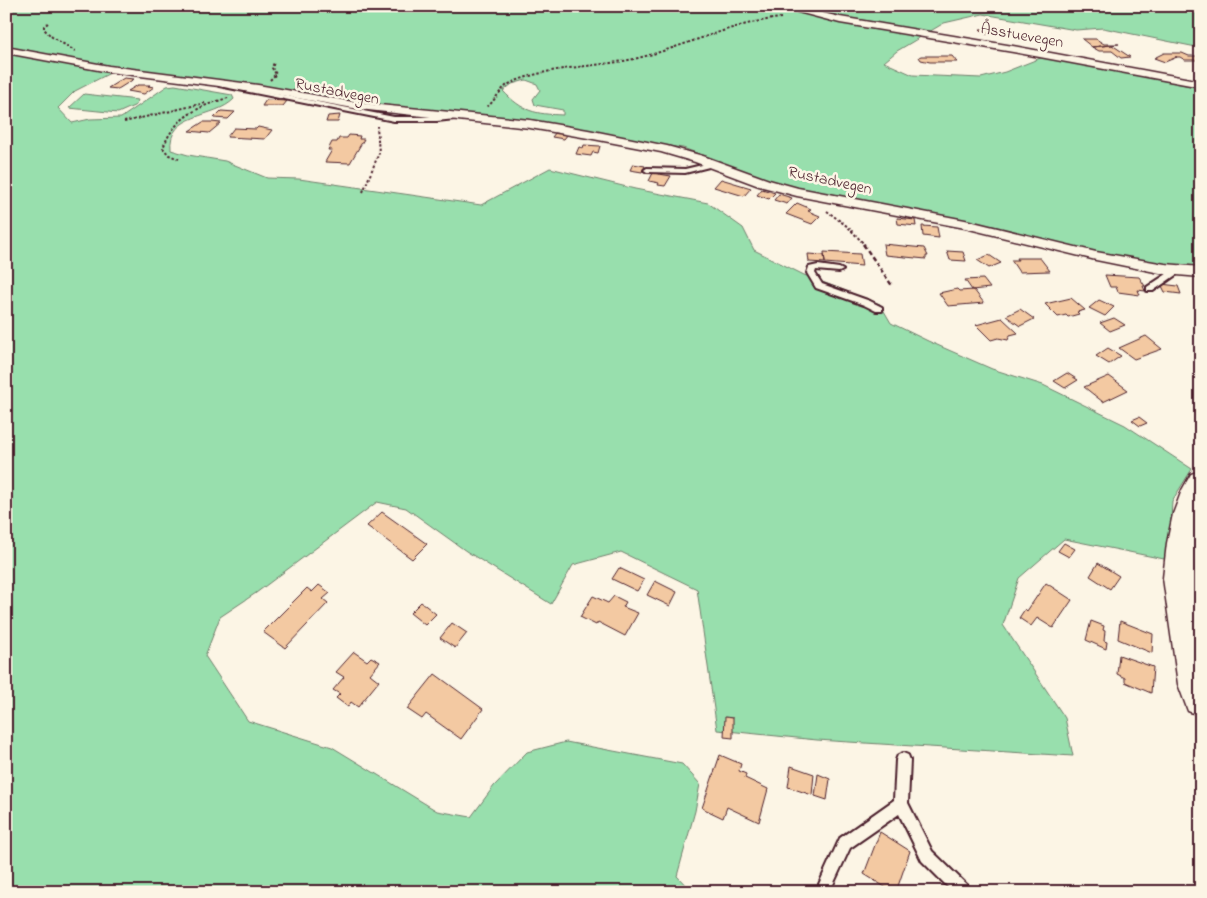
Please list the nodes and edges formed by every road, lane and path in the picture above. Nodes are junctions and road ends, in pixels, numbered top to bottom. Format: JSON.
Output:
{"nodes":[{"id":1,"x":780,"y":6,"type":"edge"},
{"id":2,"x":786,"y":18,"type":"dead end"},
{"id":3,"x":48,"y":23,"type":"dead end"},
{"id":4,"x":6,"y":50,"type":"edge"},
{"id":5,"x":69,"y":62,"type":"junction"},
{"id":6,"x":274,"y":62,"type":"dead end"},
{"id":7,"x":1201,"y":84,"type":"edge"},
{"id":8,"x":255,"y":90,"type":"junction"},
{"id":9,"x":216,"y":101,"type":"junction"},
{"id":10,"x":454,"y":117,"type":"junction"},
{"id":11,"x":376,"y":120,"type":"dead end"},
{"id":12,"x":124,"y":122,"type":"dead end"},
{"id":13,"x":179,"y":159,"type":"dead end"},
{"id":14,"x":715,"y":164,"type":"junction"},
{"id":15,"x":647,"y":170,"type":"dead end"},
{"id":16,"x":363,"y":192,"type":"dead end"},
{"id":17,"x":797,"y":192,"type":"junction"},
{"id":18,"x":839,"y":270,"type":"dead end"},
{"id":19,"x":1179,"y":270,"type":"junction"},
{"id":20,"x":1201,"y":272,"type":"edge"},
{"id":21,"x":893,"y":287,"type":"dead end"},
{"id":22,"x":1150,"y":289,"type":"dead end"},
{"id":23,"x":879,"y":309,"type":"dead end"},
{"id":24,"x":1201,"y":482,"type":"edge"},
{"id":25,"x":1201,"y":699,"type":"edge"},
{"id":26,"x":903,"y":760,"type":"dead end"},
{"id":27,"x":901,"y":804,"type":"junction"},
{"id":28,"x":826,"y":884,"type":"dead end"},
{"id":29,"x":964,"y":892,"type":"edge"}],
"edges":[{"from":1,"to":7,"type":"street","name":"Åsstuevegen"},
{"from":2,"to":10,"type":"path"},
{"from":3,"to":5,"type":"path"},
{"from":4,"to":5,"type":"street","name":"Rustadvegen"},
{"from":5,"to":8,"type":"street","name":"Rustadvegen"},
{"from":6,"to":8,"type":"path"},
{"from":8,"to":9,"type":"path"},
{"from":8,"to":10,"type":"street","name":"Rustadvegen"},
{"from":9,"to":12,"type":"path"},
{"from":9,"to":13,"type":"path"},
{"from":10,"to":14,"type":"street","name":"Rustadvegen"},
{"from":11,"to":16,"type":"path"},
{"from":14,"to":15,"type":"lane"},
{"from":14,"to":17,"type":"street","name":"Rustadvegen"},
{"from":17,"to":19,"type":"street","name":"Rustadvegen"},
{"from":17,"to":21,"type":"path"},
{"from":18,"to":23,"type":"lane"},
{"from":19,"to":20,"type":"street","name":"Rustadvegen"},
{"from":19,"to":22,"type":"lane"},
{"from":24,"to":25,"type":"main road"},
{"from":26,"to":27,"type":"lane"},
{"from":27,"to":28,"type":"lane"},
{"from":27,"to":29,"type":"lane"}]}
